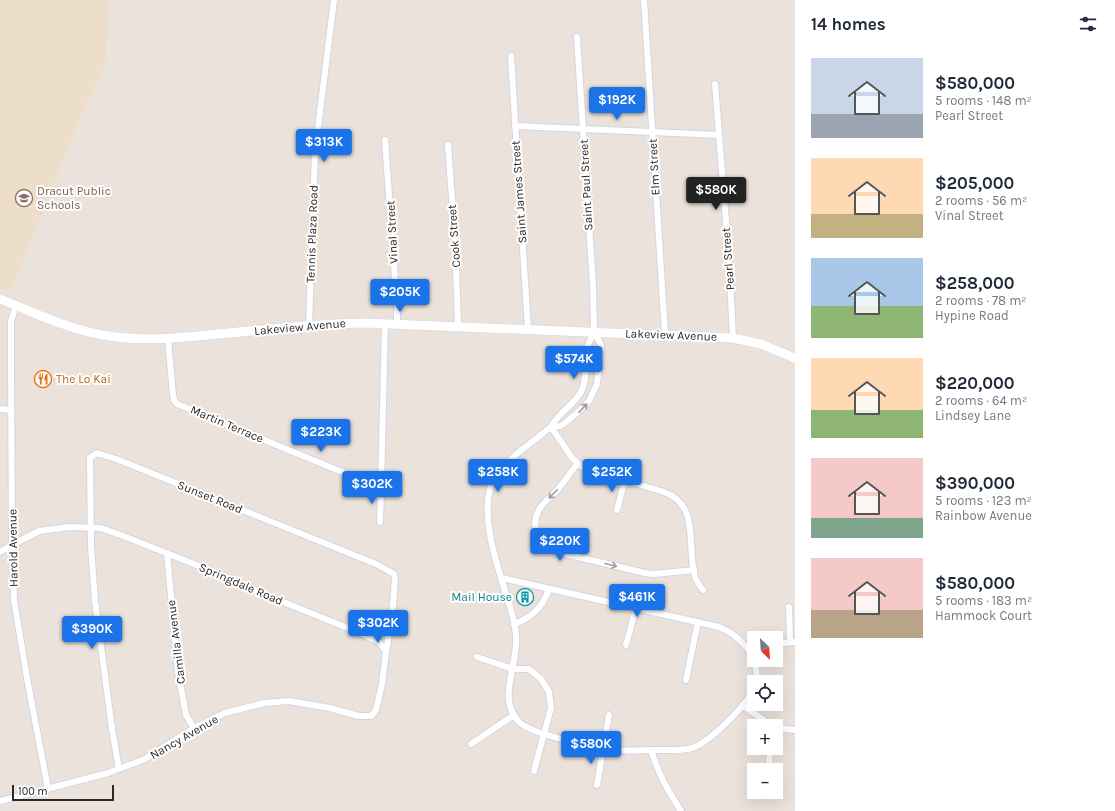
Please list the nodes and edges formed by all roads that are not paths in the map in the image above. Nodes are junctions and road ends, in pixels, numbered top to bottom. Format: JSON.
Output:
{"nodes":[{"id":1,"x":334,"y":0,"type":"edge"},
{"id":2,"x":644,"y":0,"type":"edge"},
{"id":3,"x":577,"y":37,"type":"dead end"},
{"id":4,"x":511,"y":56,"type":"dead end"},
{"id":5,"x":715,"y":84,"type":"dead end"},
{"id":6,"x":515,"y":126,"type":"junction"},
{"id":7,"x":583,"y":129,"type":"junction"},
{"id":8,"x":652,"y":132,"type":"junction"},
{"id":9,"x":719,"y":135,"type":"junction"},
{"id":10,"x":385,"y":140,"type":"dead end"},
{"id":11,"x":448,"y":145,"type":"dead end"},
{"id":12,"x":0,"y":299,"type":"edge"},
{"id":13,"x":16,"y":305,"type":"junction"},
{"id":14,"x":385,"y":323,"type":"junction"},
{"id":15,"x":397,"y":324,"type":"junction"},
{"id":16,"x":309,"y":325,"type":"junction"},
{"id":17,"x":458,"y":326,"type":"junction"},
{"id":18,"x":528,"y":329,"type":"junction"},
{"id":19,"x":594,"y":332,"type":"junction"},
{"id":20,"x":664,"y":334,"type":"junction"},
{"id":21,"x":734,"y":338,"type":"junction"},
{"id":22,"x":168,"y":339,"type":"junction"},
{"id":23,"x":795,"y":358,"type":"edge"},
{"id":24,"x":0,"y":409,"type":"edge"},
{"id":25,"x":11,"y":410,"type":"junction"},
{"id":26,"x":550,"y":427,"type":"junction"},
{"id":27,"x":577,"y":464,"type":"junction"},
{"id":28,"x":625,"y":480,"type":"junction"},
{"id":29,"x":381,"y":488,"type":"junction"},
{"id":30,"x":617,"y":510,"type":"dead end"},
{"id":31,"x":380,"y":522,"type":"dead end"},
{"id":32,"x":90,"y":528,"type":"junction"},
{"id":33,"x":12,"y":545,"type":"junction"},
{"id":34,"x":0,"y":552,"type":"edge"},
{"id":35,"x":167,"y":553,"type":"junction"},
{"id":36,"x":694,"y":570,"type":"junction"},
{"id":37,"x":502,"y":578,"type":"junction"},
{"id":38,"x":549,"y":589,"type":"junction"},
{"id":39,"x":703,"y":590,"type":"dead end"},
{"id":40,"x":789,"y":607,"type":"dead end"},
{"id":41,"x":636,"y":608,"type":"junction"},
{"id":42,"x":698,"y":622,"type":"junction"},
{"id":43,"x":514,"y":624,"type":"junction"},
{"id":44,"x":792,"y":642,"type":"edge"},
{"id":45,"x":626,"y":645,"type":"dead end"},
{"id":46,"x":747,"y":648,"type":"edge"},
{"id":47,"x":386,"y":651,"type":"junction"},
{"id":48,"x":477,"y":657,"type":"dead end"},
{"id":49,"x":513,"y":668,"type":"junction"},
{"id":50,"x":686,"y":680,"type":"dead end"},
{"id":51,"x":747,"y":700,"type":"edge"},
{"id":52,"x":742,"y":706,"type":"junction"},
{"id":53,"x":514,"y":715,"type":"junction"},
{"id":54,"x":609,"y":716,"type":"dead end"},
{"id":55,"x":762,"y":719,"type":"edge"},
{"id":56,"x":194,"y":728,"type":"junction"},
{"id":57,"x":783,"y":729,"type":"edge"},
{"id":58,"x":795,"y":730,"type":"edge"},
{"id":59,"x":544,"y":734,"type":"junction"},
{"id":60,"x":471,"y":744,"type":"dead end"},
{"id":61,"x":603,"y":748,"type":"junction"},
{"id":62,"x":651,"y":750,"type":"junction"},
{"id":63,"x":119,"y":769,"type":"junction"},
{"id":64,"x":534,"y":771,"type":"dead end"},
{"id":65,"x":596,"y":785,"type":"dead end"},
{"id":66,"x":48,"y":789,"type":"junction"},
{"id":67,"x":0,"y":801,"type":"edge"},
{"id":68,"x":681,"y":811,"type":"edge"}],
"edges":[{"from":1,"to":16,"type":"street","name":"Tennis Plaza Road"},
{"from":2,"to":8,"type":"street","name":"Elm Street"},
{"from":3,"to":7,"type":"street","name":"Saint Paul Street"},
{"from":4,"to":6,"type":"street","name":"Saint James Street"},
{"from":5,"to":9,"type":"street","name":"Pearl Street"},
{"from":6,"to":7,"type":"street"},
{"from":6,"to":18,"type":"street","name":"Saint James Street"},
{"from":7,"to":8,"type":"street"},
{"from":7,"to":19,"type":"street","name":"Saint Paul Street"},
{"from":8,"to":9,"type":"street"},
{"from":8,"to":20,"type":"street","name":"Elm Street"},
{"from":9,"to":21,"type":"street","name":"Pearl Street"},
{"from":10,"to":15,"type":"street","name":"Vinal Street"},
{"from":11,"to":17,"type":"street","name":"Cook Street"},
{"from":12,"to":13,"type":"main road","name":"Lakeview Avenue"},
{"from":13,"to":22,"type":"main road","name":"Lakeview Avenue"},
{"from":13,"to":25,"type":"street","name":"Harold Avenue"},
{"from":14,"to":15,"type":"main road","name":"Lakeview Avenue"},
{"from":14,"to":16,"type":"main road","name":"Lakeview Avenue"},
{"from":14,"to":29,"type":"street"},
{"from":15,"to":17,"type":"main road","name":"Lakeview Avenue"},
{"from":16,"to":22,"type":"main road","name":"Lakeview Avenue"},
{"from":17,"to":18,"type":"main road","name":"Lakeview Avenue"},
{"from":18,"to":19,"type":"main road","name":"Lakeview Avenue"},
{"from":19,"to":20,"type":"main road","name":"Lakeview Avenue"},
{"from":19,"to":26,"type":"street"},
{"from":26,"to":19,"type":"street","one_way":true},
{"from":20,"to":21,"type":"main road","name":"Lakeview Avenue"},
{"from":21,"to":23,"type":"main road","name":"Lakeview Avenue"},
{"from":22,"to":29,"type":"street","name":"Martin Terrace"},
{"from":24,"to":25,"type":"street"},
{"from":25,"to":33,"type":"street","name":"Harold Avenue"},
{"from":26,"to":27,"type":"street"},
{"from":26,"to":37,"type":"street"},
{"from":27,"to":28,"type":"street"},
{"from":27,"to":36,"type":"street","one_way":true},
{"from":28,"to":30,"type":"street"},
{"from":28,"to":36,"type":"street"},
{"from":29,"to":31,"type":"street"},
{"from":32,"to":33,"type":"street","name":"Springdale Road"},
{"from":32,"to":35,"type":"street","name":"Springdale Road"},
{"from":32,"to":47,"type":"street","name":"Sunset Road"},
{"from":32,"to":63,"type":"street"},
{"from":33,"to":34,"type":"street","name":"Springdale Road"},
{"from":33,"to":66,"type":"street","name":"Harold Avenue"},
{"from":35,"to":47,"type":"street","name":"Springdale Road"},
{"from":35,"to":56,"type":"street","name":"Camilla Avenue"},
{"from":36,"to":39,"type":"street"},
{"from":37,"to":38,"type":"street"},
{"from":37,"to":43,"type":"street"},
{"from":38,"to":41,"type":"street"},
{"from":38,"to":43,"type":"street"},
{"from":40,"to":44,"type":"street"},
{"from":41,"to":42,"type":"street"},
{"from":41,"to":45,"type":"street"},
{"from":42,"to":46,"type":"street"},
{"from":42,"to":50,"type":"street"},
{"from":43,"to":49,"type":"street"},
{"from":47,"to":56,"type":"street","name":"Nancy Avenue"},
{"from":48,"to":49,"type":"street"},
{"from":49,"to":53,"type":"street"},
{"from":49,"to":59,"type":"street"},
{"from":51,"to":52,"type":"street"},
{"from":52,"to":55,"type":"street"},
{"from":52,"to":62,"type":"street"},
{"from":53,"to":59,"type":"street"},
{"from":53,"to":60,"type":"street"},
{"from":54,"to":61,"type":"street"},
{"from":56,"to":63,"type":"street","name":"Nancy Avenue"},
{"from":57,"to":58,"type":"street"},
{"from":59,"to":61,"type":"street"},
{"from":59,"to":64,"type":"street"},
{"from":61,"to":62,"type":"street"},
{"from":61,"to":65,"type":"street"},
{"from":62,"to":68,"type":"street"},
{"from":63,"to":66,"type":"street","name":"Nancy Avenue"},
{"from":66,"to":67,"type":"street","name":"Nancy Avenue"}]}
